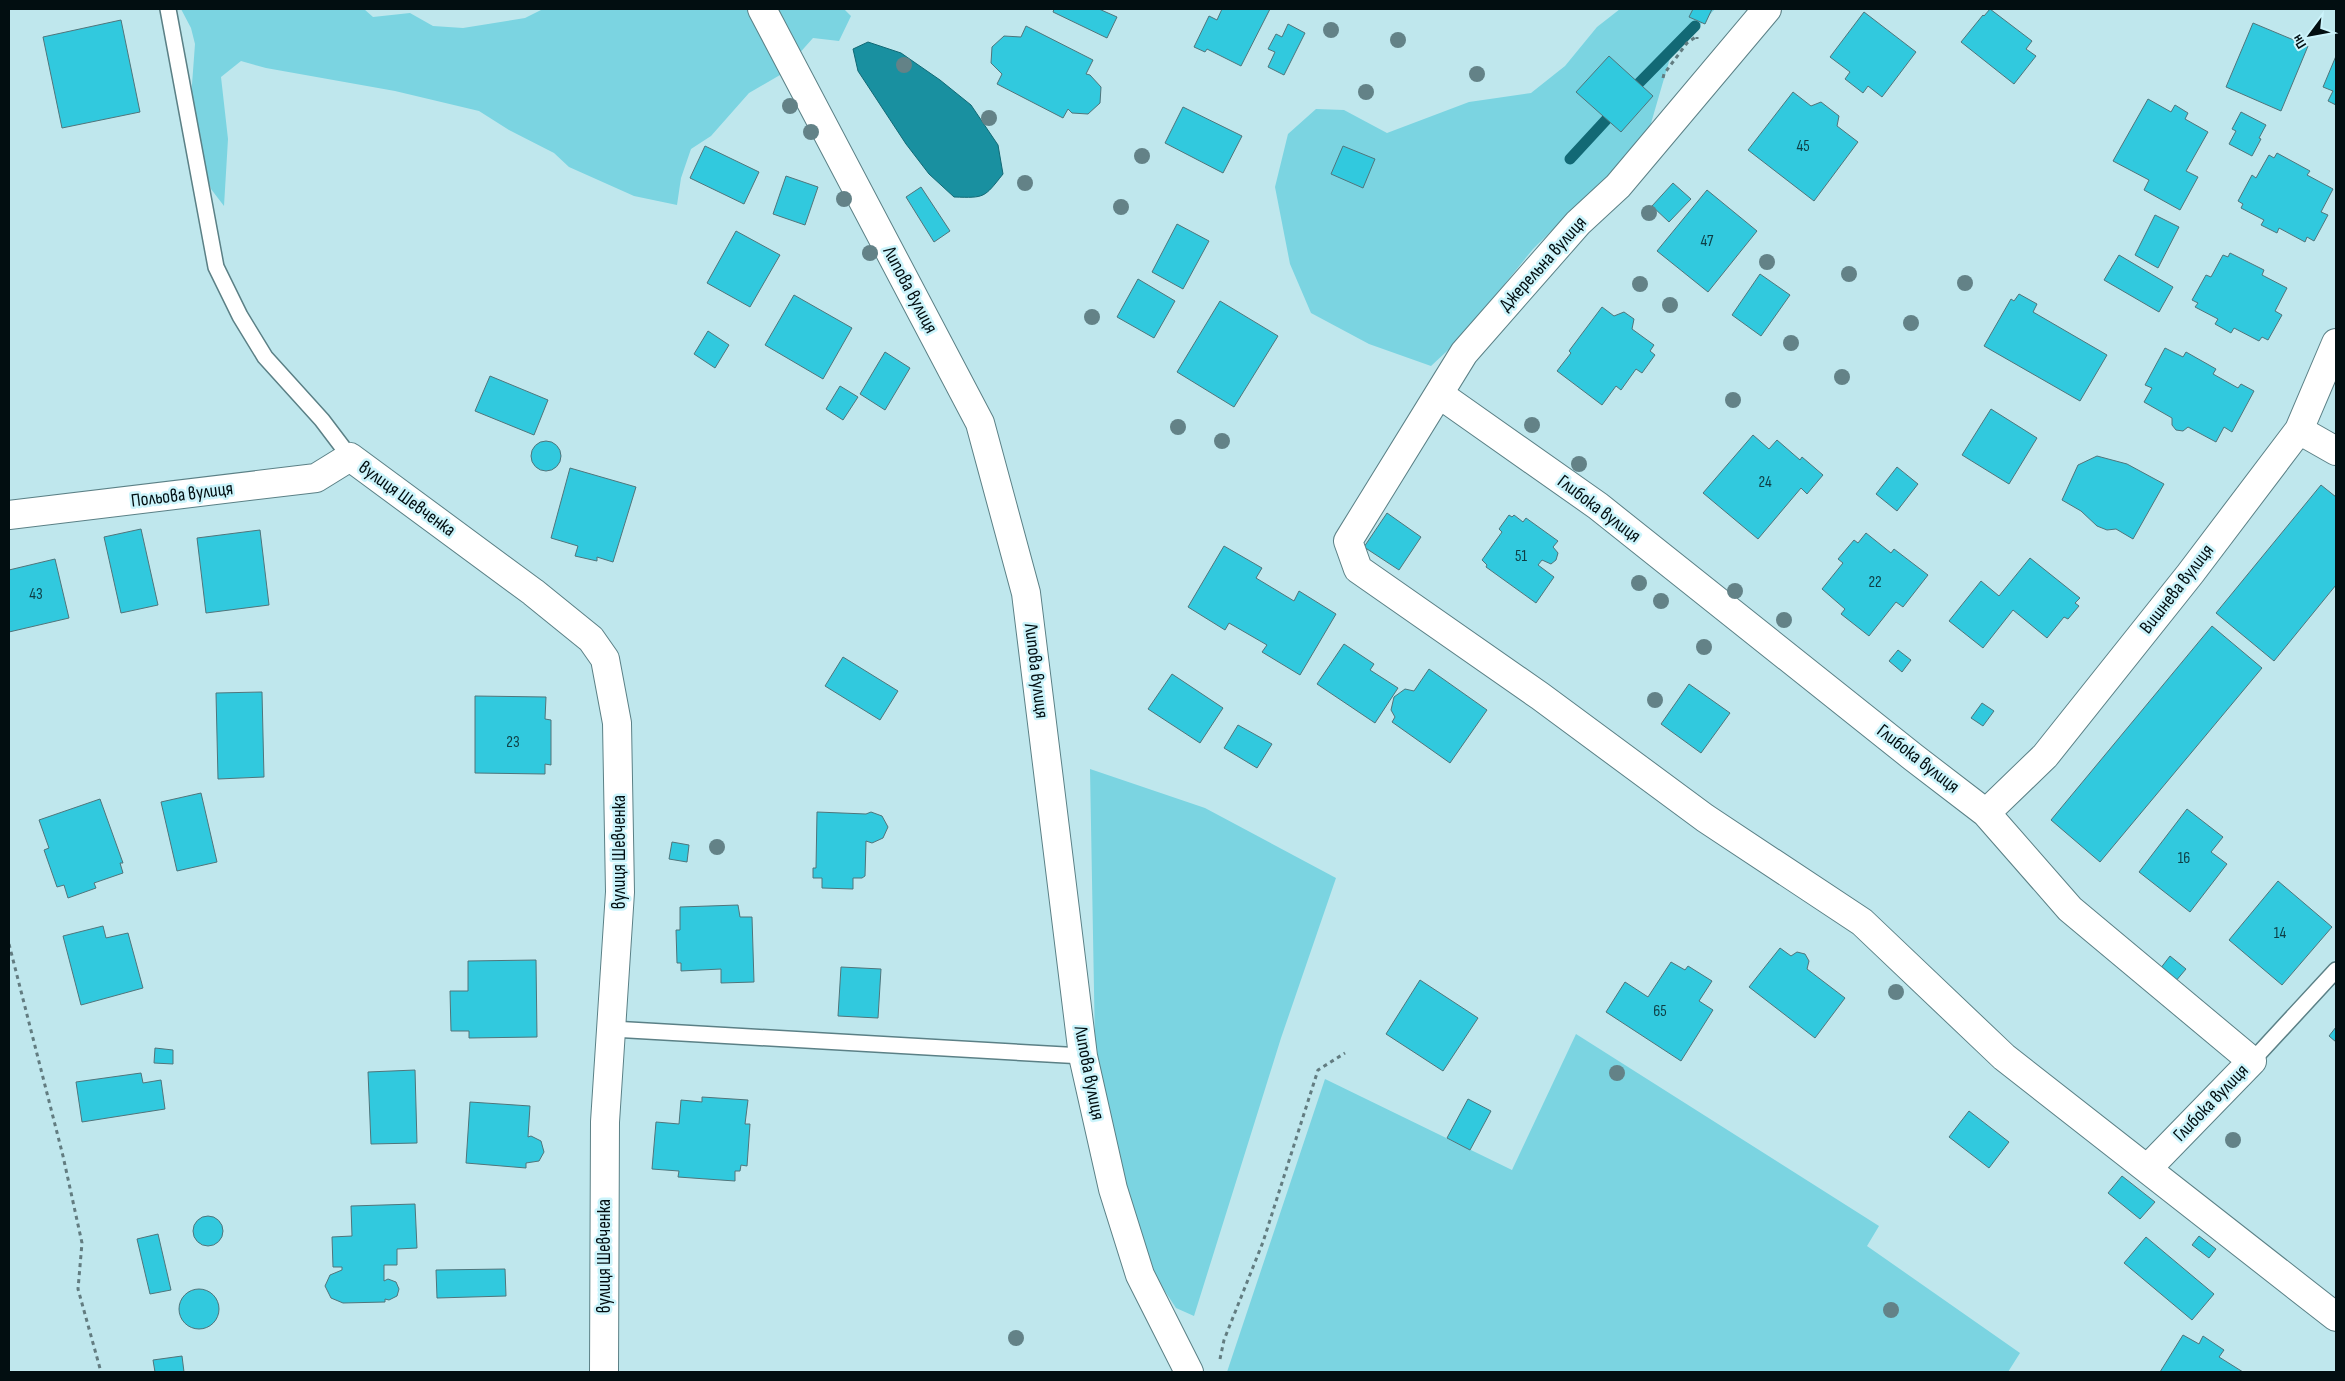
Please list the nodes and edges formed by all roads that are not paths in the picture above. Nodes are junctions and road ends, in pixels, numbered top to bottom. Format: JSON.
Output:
{"nodes":[{"id":1,"x":168,"y":9,"type":"edge"},
{"id":2,"x":762,"y":9,"type":"edge"},
{"id":3,"x":1767,"y":9,"type":"edge"},
{"id":4,"x":2336,"y":343,"type":"edge"},
{"id":5,"x":1439,"y":394,"type":"junction"},
{"id":6,"x":2299,"y":430,"type":"junction"},
{"id":7,"x":2336,"y":451,"type":"edge"},
{"id":8,"x":350,"y":457,"type":"junction"},
{"id":9,"x":9,"y":515,"type":"edge"},
{"id":10,"x":1986,"y":812,"type":"junction"},
{"id":11,"x":2336,"y":970,"type":"edge"},
{"id":12,"x":612,"y":1028,"type":"junction"},
{"id":13,"x":1083,"y":1056,"type":"junction"},
{"id":14,"x":2252,"y":1061,"type":"junction"},
{"id":15,"x":2148,"y":1168,"type":"junction"},
{"id":16,"x":2336,"y":1318,"type":"edge"},
{"id":17,"x":604,"y":1372,"type":"edge"},
{"id":18,"x":1189,"y":1372,"type":"edge"}],
"edges":[{"from":1,"to":8,"type":"lane"},
{"from":2,"to":13,"type":"street","name":"Липова вулиця"},
{"from":3,"to":5,"type":"street","name":"Джерельна вулиця"},
{"from":4,"to":6,"type":"street","name":"Вишнева вулиця"},
{"from":5,"to":10,"type":"street","name":"Глибока вулиця"},
{"from":5,"to":15,"type":"street","name":"Джерельна вулиця"},
{"from":6,"to":7,"type":"street"},
{"from":6,"to":10,"type":"street","name":"Вишнева вулиця"},
{"from":8,"to":9,"type":"street","name":"Польова вулиця"},
{"from":8,"to":12,"type":"street","name":"вулиця Шевченка"},
{"from":10,"to":14,"type":"street","name":"Глибока вулиця"},
{"from":11,"to":14,"type":"lane"},
{"from":12,"to":13,"type":"lane"},
{"from":12,"to":17,"type":"street","name":"вулиця Шевченка"},
{"from":13,"to":18,"type":"street","name":"Липова вулиця"},
{"from":14,"to":15,"type":"street","name":"Глибока вулиця"},
{"from":15,"to":16,"type":"street"}]}
